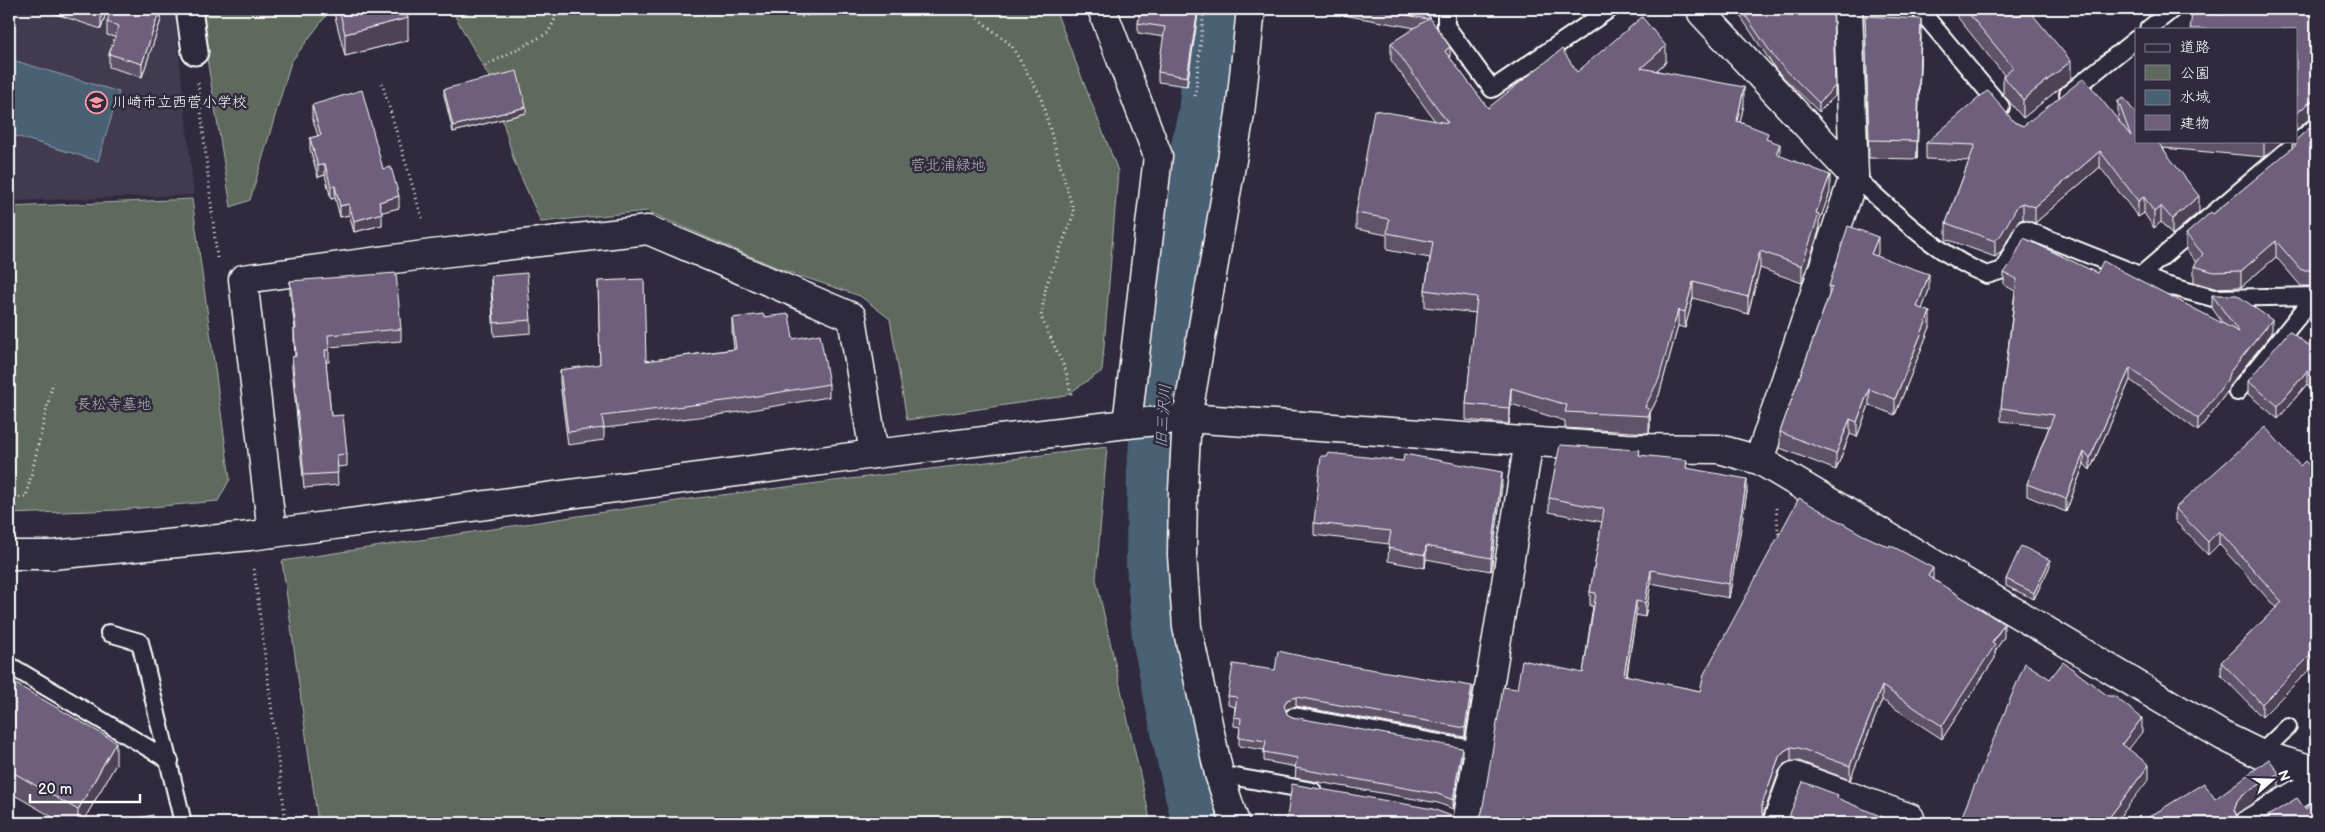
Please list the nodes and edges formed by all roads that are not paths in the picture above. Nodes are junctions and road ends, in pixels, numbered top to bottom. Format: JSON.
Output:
{"nodes":[{"id":1,"x":189,"y":9,"type":"edge"},
{"id":2,"x":1102,"y":9,"type":"edge"},
{"id":3,"x":1251,"y":9,"type":"edge"},
{"id":4,"x":1446,"y":9,"type":"edge"},
{"id":5,"x":1610,"y":9,"type":"edge"},
{"id":6,"x":1848,"y":9,"type":"edge"},
{"id":7,"x":1919,"y":9,"type":"edge"},
{"id":8,"x":2173,"y":9,"type":"edge"},
{"id":9,"x":1703,"y":10,"type":"edge"},
{"id":10,"x":2149,"y":28,"type":"edge"},
{"id":11,"x":2135,"y":40,"type":"edge"},
{"id":12,"x":195,"y":52,"type":"road end"},
{"id":13,"x":2053,"y":107,"type":"edge"},
{"id":14,"x":2010,"y":117,"type":"edge"},
{"id":15,"x":2316,"y":126,"type":"edge"},
{"id":16,"x":2298,"y":141,"type":"edge"},
{"id":17,"x":2297,"y":142,"type":"edge"},
{"id":18,"x":1854,"y":176,"type":"junction"},
{"id":19,"x":2141,"y":274,"type":"junction"},
{"id":20,"x":2316,"y":296,"type":"edge"},
{"id":21,"x":2237,"y":392,"type":"dead end"},
{"id":22,"x":1187,"y":418,"type":"junction"},
{"id":23,"x":1135,"y":423,"type":"junction"},
{"id":24,"x":1529,"y":441,"type":"junction"},
{"id":25,"x":874,"y":454,"type":"junction"},
{"id":26,"x":1766,"y":464,"type":"junction"},
{"id":27,"x":261,"y":534,"type":"junction"},
{"id":28,"x":9,"y":554,"type":"edge"},
{"id":29,"x":108,"y":633,"type":"dead end"},
{"id":30,"x":9,"y":665,"type":"edge"},
{"id":31,"x":1294,"y":716,"type":"edge"},
{"id":32,"x":2288,"y":728,"type":"dead end"},
{"id":33,"x":1478,"y":750,"type":"junction"},
{"id":34,"x":2260,"y":754,"type":"junction"},
{"id":35,"x":170,"y":762,"type":"junction"},
{"id":36,"x":2316,"y":771,"type":"edge"},
{"id":37,"x":1219,"y":774,"type":"junction"},
{"id":38,"x":2316,"y":783,"type":"edge"},
{"id":39,"x":1328,"y":794,"type":"edge"},
{"id":40,"x":1910,"y":818,"type":"dead end"},
{"id":41,"x":1460,"y":822,"type":"edge"},
{"id":42,"x":183,"y":823,"type":"edge"},
{"id":43,"x":1235,"y":823,"type":"edge"},
{"id":44,"x":1777,"y":823,"type":"edge"},
{"id":45,"x":2250,"y":823,"type":"edge"}],
"edges":[{"from":1,"to":12,"type":"street"},
{"from":2,"to":23,"type":"street"},
{"from":3,"to":22,"type":"street"},
{"from":4,"to":5,"type":"lane"},
{"from":6,"to":18,"type":"street"},
{"from":7,"to":14,"type":"lane"},
{"from":8,"to":10,"type":"lane"},
{"from":9,"to":18,"type":"street"},
{"from":11,"to":13,"type":"lane"},
{"from":15,"to":16,"type":"lane"},
{"from":17,"to":19,"type":"lane"},
{"from":18,"to":19,"type":"lane"},
{"from":18,"to":26,"type":"street"},
{"from":19,"to":20,"type":"lane"},
{"from":20,"to":21,"type":"lane"},
{"from":22,"to":23,"type":"street"},
{"from":22,"to":24,"type":"street"},
{"from":22,"to":37,"type":"street"},
{"from":23,"to":25,"type":"street"},
{"from":24,"to":26,"type":"street"},
{"from":24,"to":33,"type":"street"},
{"from":25,"to":27,"type":"street"},
{"from":25,"to":27,"type":"street"},
{"from":26,"to":34,"type":"street"},
{"from":27,"to":28,"type":"street"},
{"from":29,"to":35,"type":"lane"},
{"from":30,"to":35,"type":"lane"},
{"from":31,"to":33,"type":"lane"},
{"from":32,"to":34,"type":"lane"},
{"from":33,"to":41,"type":"street"},
{"from":34,"to":36,"type":"street"},
{"from":35,"to":42,"type":"lane"},
{"from":37,"to":39,"type":"lane"},
{"from":37,"to":43,"type":"street"},
{"from":38,"to":45,"type":"street"},
{"from":40,"to":44,"type":"street"}]}
